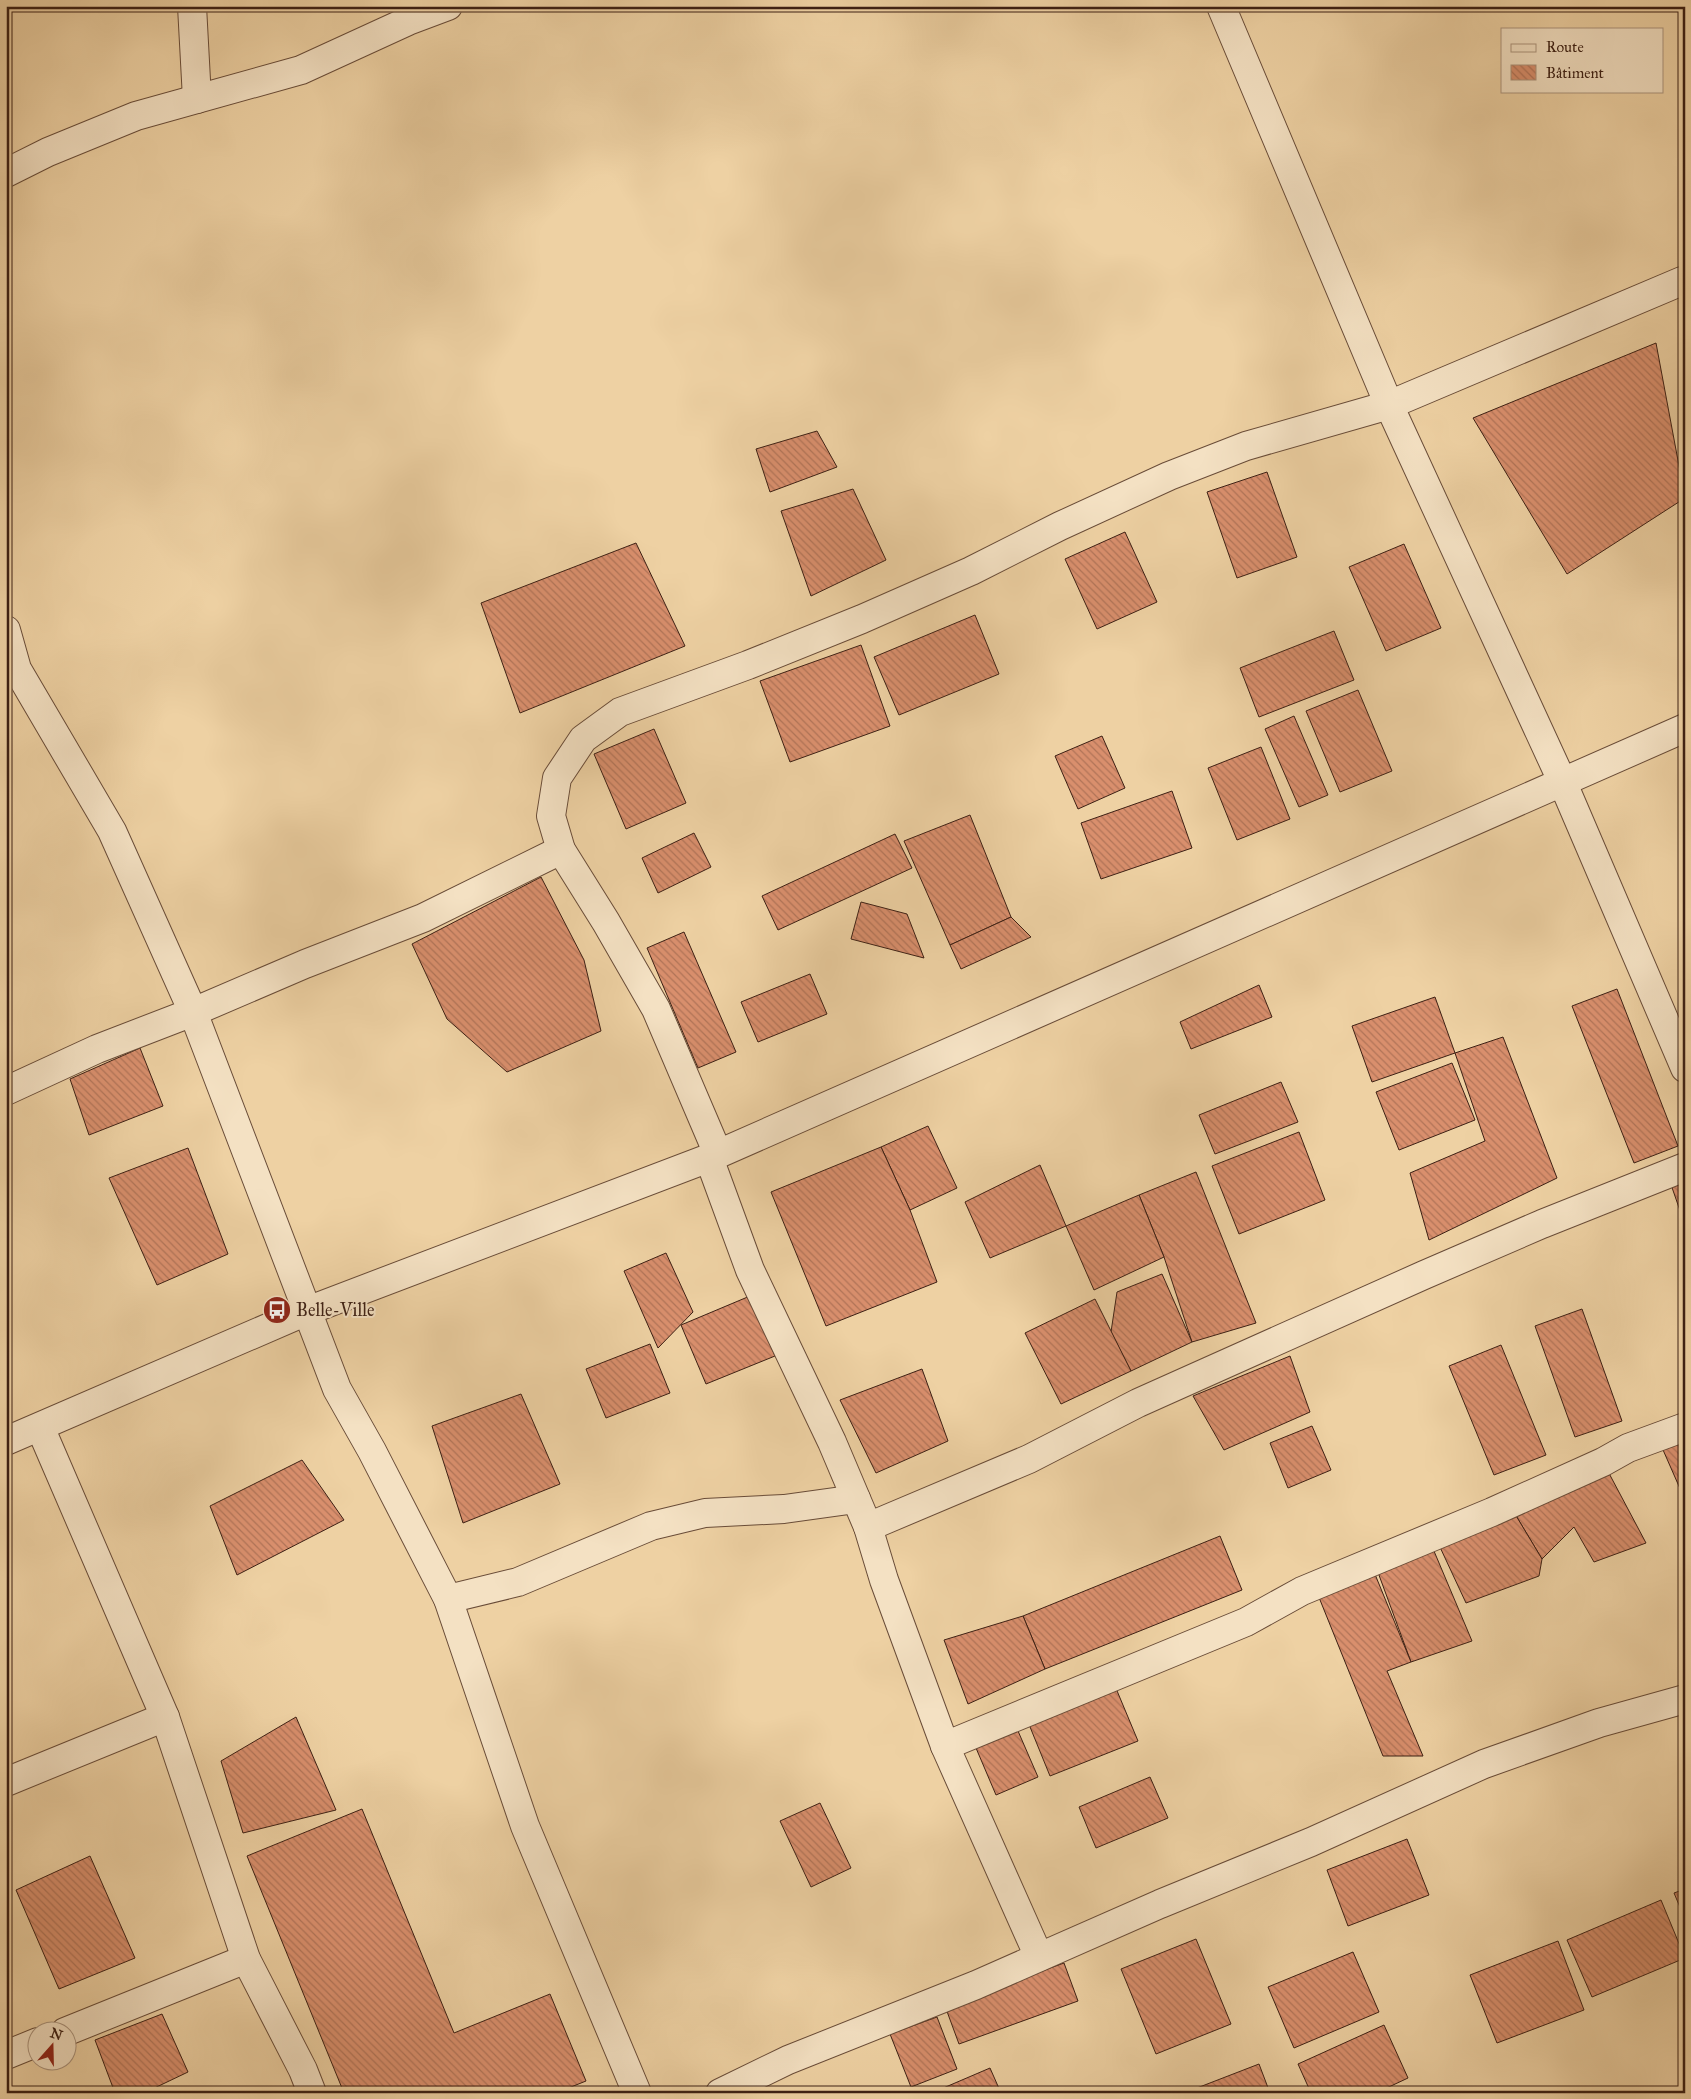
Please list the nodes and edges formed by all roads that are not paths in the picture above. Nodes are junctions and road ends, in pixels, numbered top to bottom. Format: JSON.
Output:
{"nodes":[{"id":1,"x":192,"y":6,"type":"edge"},
{"id":2,"x":448,"y":6,"type":"edge"},
{"id":3,"x":1221,"y":6,"type":"edge"},
{"id":4,"x":197,"y":99,"type":"junction"},
{"id":5,"x":6,"y":173,"type":"edge"},
{"id":6,"x":1682,"y":281,"type":"dead end"},
{"id":7,"x":1389,"y":405,"type":"junction"},
{"id":8,"x":6,"y":630,"type":"edge"},
{"id":9,"x":1685,"y":728,"type":"edge"},
{"id":10,"x":1562,"y":781,"type":"junction"},
{"id":11,"x":561,"y":850,"type":"junction"},
{"id":12,"x":193,"y":1012,"type":"junction"},
{"id":13,"x":1685,"y":1068,"type":"edge"},
{"id":14,"x":6,"y":1091,"type":"edge"},
{"id":15,"x":713,"y":1156,"type":"junction"},
{"id":16,"x":1685,"y":1167,"type":"edge"},
{"id":17,"x":307,"y":1311,"type":"junction"},
{"id":18,"x":40,"y":1427,"type":"junction"},
{"id":19,"x":1685,"y":1427,"type":"edge"},
{"id":20,"x":6,"y":1441,"type":"edge"},
{"id":21,"x":856,"y":1499,"type":"junction"},
{"id":22,"x":868,"y":1527,"type":"junction"},
{"id":23,"x":448,"y":1598,"type":"junction"},
{"id":24,"x":1685,"y":1699,"type":"edge"},
{"id":25,"x":166,"y":1717,"type":"junction"},
{"id":26,"x":945,"y":1746,"type":"junction"},
{"id":27,"x":6,"y":1782,"type":"edge"},
{"id":28,"x":1039,"y":1957,"type":"junction"},
{"id":29,"x":246,"y":1959,"type":"junction"},
{"id":30,"x":78,"y":2027,"type":"edge"},
{"id":31,"x":28,"y":2046,"type":"edge"},
{"id":32,"x":6,"y":2055,"type":"edge"},
{"id":33,"x":634,"y":2092,"type":"edge"},
{"id":34,"x":312,"y":2093,"type":"edge"},
{"id":35,"x":720,"y":2093,"type":"edge"}],
"edges":[{"from":1,"to":4,"type":"street"},
{"from":2,"to":4,"type":"street"},
{"from":3,"to":7,"type":"street"},
{"from":4,"to":5,"type":"street"},
{"from":6,"to":7,"type":"street"},
{"from":7,"to":10,"type":"street"},
{"from":7,"to":11,"type":"street"},
{"from":8,"to":12,"type":"street"},
{"from":9,"to":10,"type":"street"},
{"from":10,"to":13,"type":"street"},
{"from":10,"to":15,"type":"street"},
{"from":11,"to":12,"type":"street"},
{"from":11,"to":15,"type":"street"},
{"from":12,"to":14,"type":"street"},
{"from":12,"to":17,"type":"street"},
{"from":15,"to":17,"type":"street"},
{"from":15,"to":21,"type":"street"},
{"from":16,"to":22,"type":"street"},
{"from":17,"to":18,"type":"street"},
{"from":17,"to":23,"type":"street"},
{"from":18,"to":20,"type":"street"},
{"from":18,"to":25,"type":"street"},
{"from":19,"to":26,"type":"street"},
{"from":21,"to":22,"type":"street"},
{"from":21,"to":23,"type":"street"},
{"from":22,"to":26,"type":"street"},
{"from":23,"to":33,"type":"street"},
{"from":24,"to":28,"type":"street"},
{"from":25,"to":27,"type":"street"},
{"from":25,"to":29,"type":"street"},
{"from":26,"to":28,"type":"street"},
{"from":28,"to":35,"type":"street"},
{"from":29,"to":30,"type":"street"},
{"from":29,"to":34,"type":"street"},
{"from":31,"to":32,"type":"street"}]}
